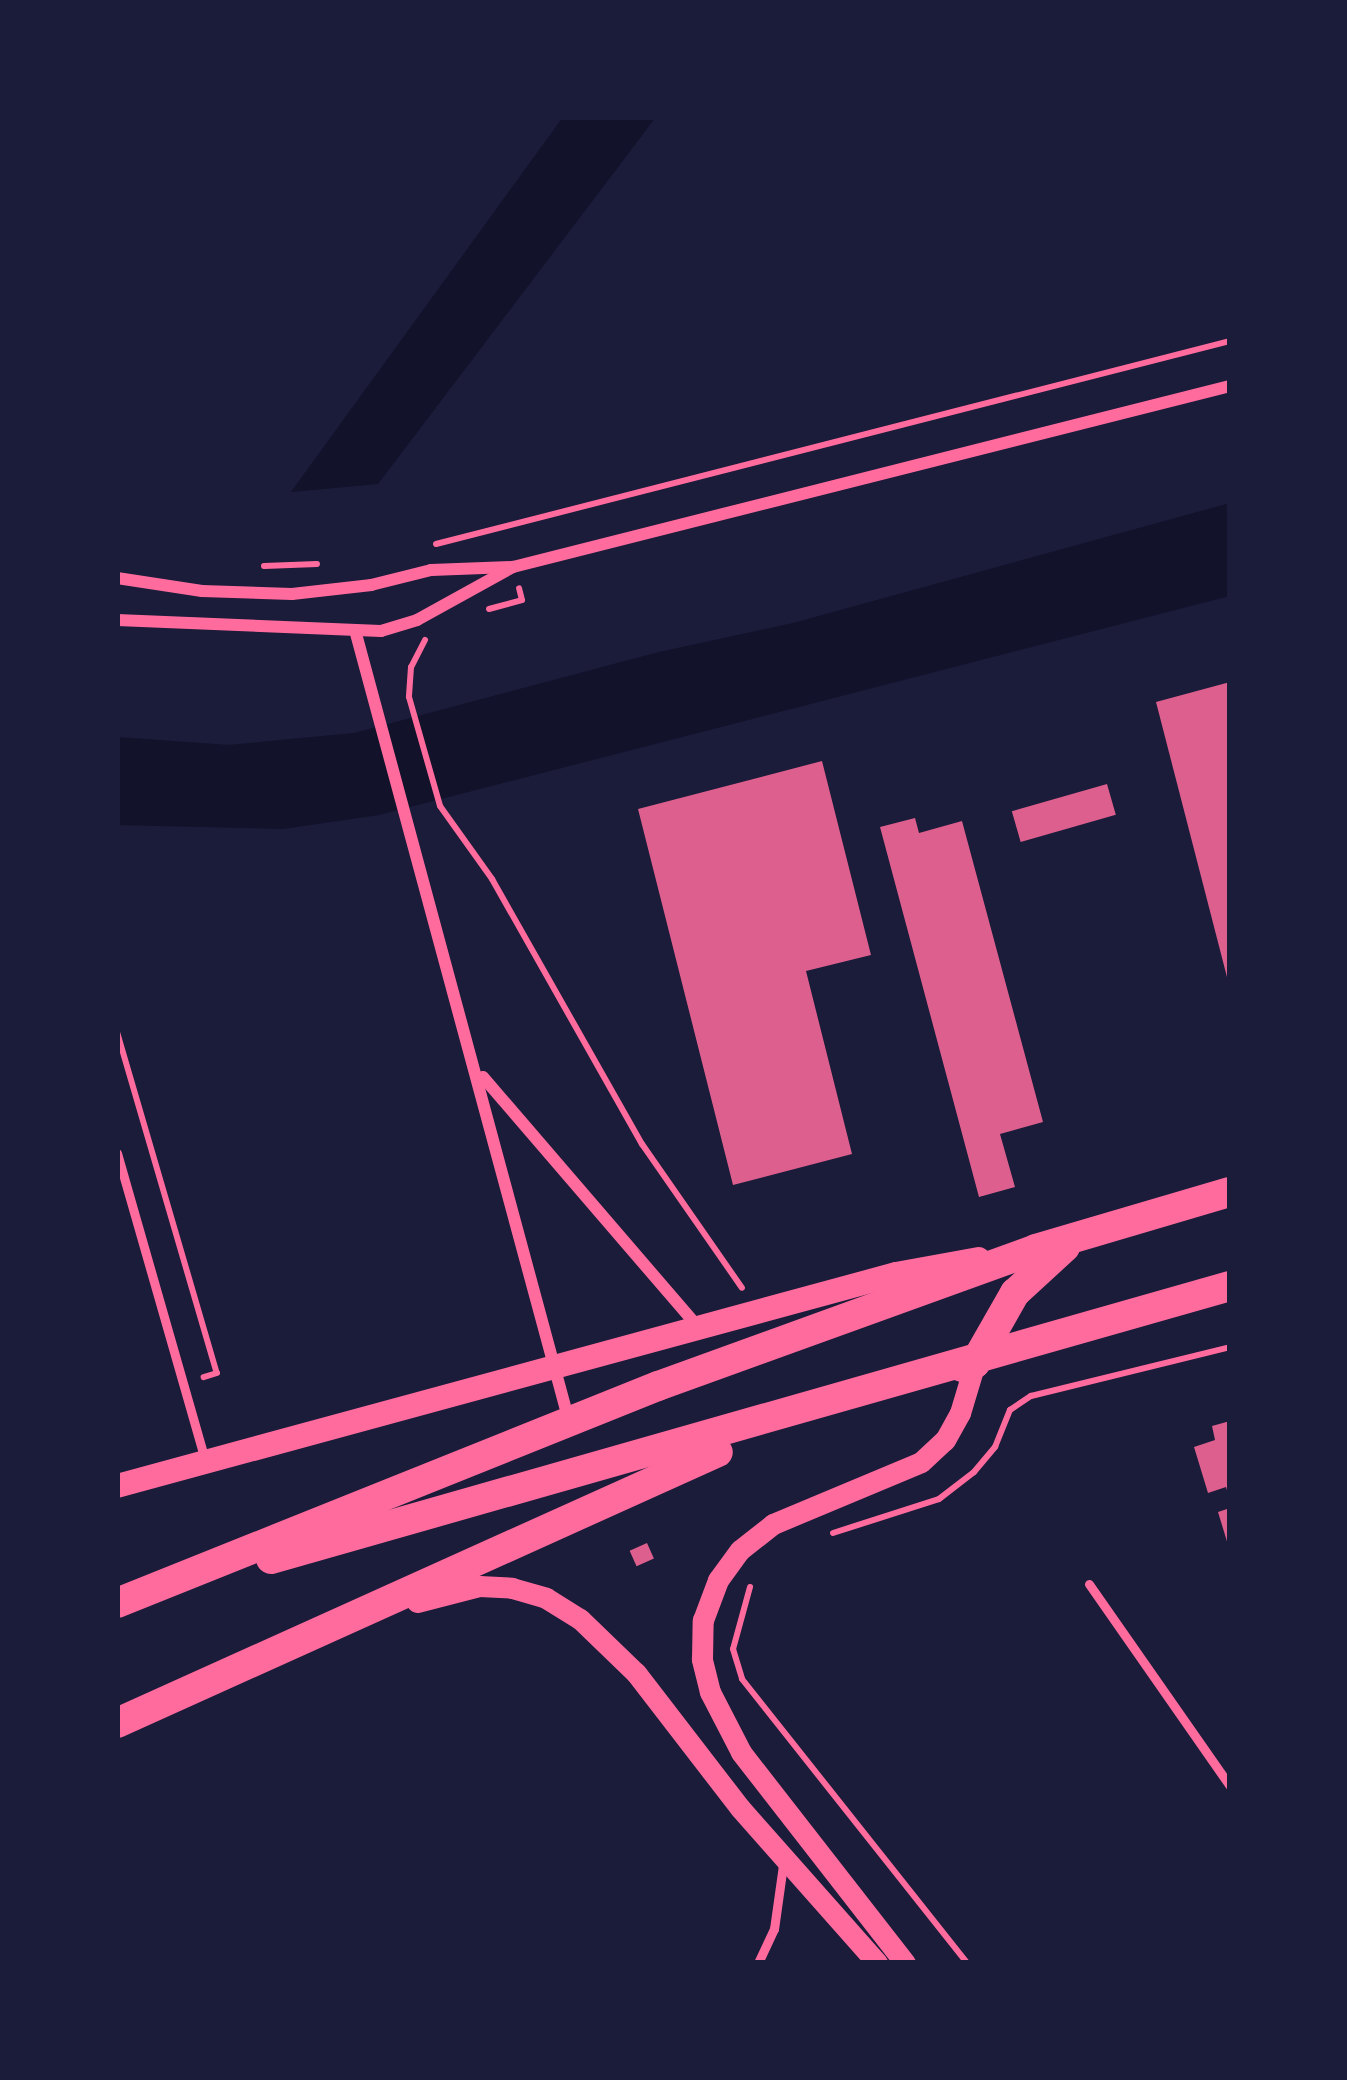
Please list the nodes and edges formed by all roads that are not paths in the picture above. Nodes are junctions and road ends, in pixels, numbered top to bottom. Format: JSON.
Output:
{"nodes":[{"id":1,"x":1230,"y":386,"type":"edge"},
{"id":2,"x":513,"y":567,"type":"junction"},
{"id":3,"x":117,"y":578,"type":"edge"},
{"id":4,"x":117,"y":620,"type":"edge"},
{"id":5,"x":355,"y":631,"type":"junction"},
{"id":6,"x":478,"y":1072,"type":"junction"},
{"id":7,"x":117,"y":1153,"type":"edge"},
{"id":8,"x":1230,"y":1192,"type":"edge"},
{"id":9,"x":1079,"y":1235,"type":"junction"},
{"id":10,"x":1036,"y":1249,"type":"junction"},
{"id":11,"x":1230,"y":1286,"type":"edge"},
{"id":12,"x":698,"y":1327,"type":"junction"},
{"id":13,"x":974,"y":1363,"type":"junction"},
{"id":14,"x":554,"y":1365,"type":"junction"},
{"id":15,"x":569,"y":1422,"type":"junction"},
{"id":16,"x":206,"y":1460,"type":"junction"},
{"id":17,"x":117,"y":1486,"type":"edge"},
{"id":18,"x":1089,"y":1584,"type":"dead end"},
{"id":19,"x":119,"y":1602,"type":"edge"},
{"id":20,"x":186,"y":1688,"type":"junction"},
{"id":21,"x":117,"y":1724,"type":"edge"},
{"id":22,"x":1230,"y":1786,"type":"edge"},
{"id":23,"x":784,"y":1859,"type":"junction"},
{"id":24,"x":758,"y":1963,"type":"edge"},
{"id":25,"x":877,"y":1963,"type":"edge"},
{"id":26,"x":905,"y":1963,"type":"edge"}],
"edges":[{"from":1,"to":2,"type":"street"},
{"from":2,"to":3,"type":"street"},
{"from":2,"to":5,"type":"street"},
{"from":4,"to":5,"type":"street"},
{"from":5,"to":6,"type":"street"},
{"from":6,"to":12,"type":"street"},
{"from":6,"to":14,"type":"street"},
{"from":7,"to":16,"type":"lane"},
{"from":8,"to":9,"type":"main road"},
{"from":9,"to":10,"type":"main road"},
{"from":9,"to":13,"type":"main road"},
{"from":10,"to":12,"type":"main road"},
{"from":10,"to":15,"type":"main road"},
{"from":11,"to":13,"type":"main road"},
{"from":12,"to":14,"type":"main road"},
{"from":13,"to":19,"type":"main road"},
{"from":13,"to":20,"type":"main road"},
{"from":13,"to":26,"type":"street"},
{"from":14,"to":15,"type":"street"},
{"from":14,"to":16,"type":"main road"},
{"from":15,"to":19,"type":"main road"},
{"from":16,"to":17,"type":"main road"},
{"from":18,"to":22,"type":"lane"},
{"from":20,"to":21,"type":"main road"},
{"from":20,"to":23,"type":"street"},
{"from":23,"to":24,"type":"lane"},
{"from":23,"to":25,"type":"street"}]}
